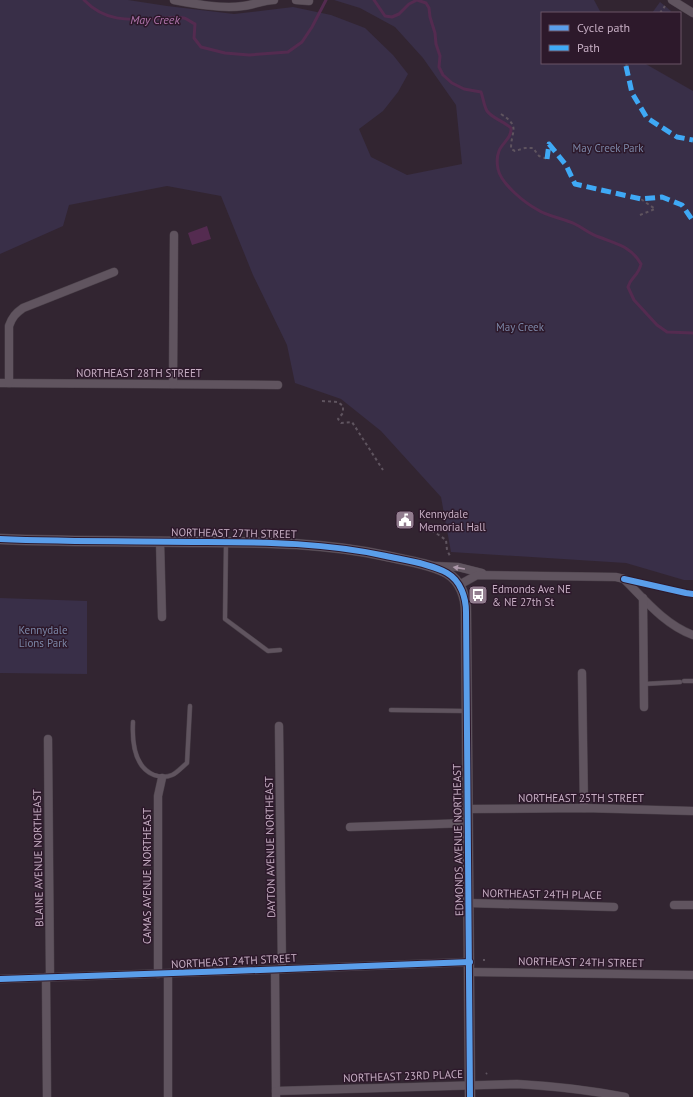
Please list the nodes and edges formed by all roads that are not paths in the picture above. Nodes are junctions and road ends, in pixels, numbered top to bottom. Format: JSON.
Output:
{"nodes":[{"id":1,"x":174,"y":0,"type":"edge"},
{"id":2,"x":274,"y":0,"type":"edge"},
{"id":3,"x":296,"y":0,"type":"edge"},
{"id":4,"x":672,"y":0,"type":"edge"},
{"id":5,"x":309,"y":1,"type":"dead end"},
{"id":6,"x":693,"y":12,"type":"edge"},
{"id":7,"x":174,"y":235,"type":"dead end"},
{"id":8,"x":114,"y":272,"type":"dead end"},
{"id":9,"x":0,"y":383,"type":"edge"},
{"id":10,"x":9,"y":383,"type":"junction"},
{"id":11,"x":173,"y":384,"type":"junction"},
{"id":12,"x":278,"y":385,"type":"dead end"},
{"id":13,"x":0,"y":539,"type":"edge"},
{"id":14,"x":160,"y":541,"type":"junction"},
{"id":15,"x":226,"y":542,"type":"junction"},
{"id":16,"x":429,"y":566,"type":"junction"},
{"id":17,"x":489,"y":575,"type":"junction"},
{"id":18,"x":459,"y":585,"type":"junction"},
{"id":19,"x":643,"y":598,"type":"junction"},
{"id":20,"x":162,"y":617,"type":"dead end"},
{"id":21,"x":693,"y":635,"type":"edge"},
{"id":22,"x":280,"y":650,"type":"dead end"},
{"id":23,"x":582,"y":673,"type":"dead end"},
{"id":24,"x":693,"y":681,"type":"edge"},
{"id":25,"x":644,"y":684,"type":"junction"},
{"id":26,"x":190,"y":706,"type":"dead end"},
{"id":27,"x":644,"y":707,"type":"dead end"},
{"id":28,"x":391,"y":710,"type":"dead end"},
{"id":29,"x":467,"y":711,"type":"junction"},
{"id":30,"x":133,"y":722,"type":"dead end"},
{"id":31,"x":280,"y":726,"type":"dead end"},
{"id":32,"x":48,"y":739,"type":"dead end"},
{"id":33,"x":162,"y":778,"type":"junction"},
{"id":34,"x":584,"y":808,"type":"junction"},
{"id":35,"x":468,"y":809,"type":"junction"},
{"id":36,"x":693,"y":811,"type":"edge"},
{"id":37,"x":468,"y":823,"type":"junction"},
{"id":38,"x":350,"y":827,"type":"dead end"},
{"id":39,"x":469,"y":903,"type":"junction"},
{"id":40,"x":674,"y":905,"type":"dead end"},
{"id":41,"x":693,"y":905,"type":"edge"},
{"id":42,"x":614,"y":907,"type":"dead end"},
{"id":43,"x":470,"y":967,"type":"junction"},
{"id":44,"x":278,"y":968,"type":"junction"},
{"id":45,"x":158,"y":974,"type":"junction"},
{"id":46,"x":168,"y":974,"type":"junction"},
{"id":47,"x":693,"y":975,"type":"edge"},
{"id":48,"x":48,"y":977,"type":"junction"},
{"id":49,"x":0,"y":979,"type":"edge"},
{"id":50,"x":470,"y":1085,"type":"junction"},
{"id":51,"x":276,"y":1094,"type":"edge"},
{"id":52,"x":47,"y":1097,"type":"edge"},
{"id":53,"x":168,"y":1097,"type":"edge"},
{"id":54,"x":470,"y":1097,"type":"edge"},
{"id":55,"x":625,"y":1097,"type":"edge"}],
"edges":[{"from":1,"to":2,"type":"street"},
{"from":3,"to":5,"type":"street"},
{"from":4,"to":6,"type":"street"},
{"from":7,"to":11,"type":"street"},
{"from":8,"to":10,"type":"street"},
{"from":9,"to":10,"type":"street","name":"NORTHEAST 28TH STREET"},
{"from":10,"to":11,"type":"street","name":"NORTHEAST 28TH STREET"},
{"from":11,"to":12,"type":"street","name":"NORTHEAST 28TH STREET"},
{"from":13,"to":14,"type":"street","name":"NORTHEAST 27TH STREET"},
{"from":14,"to":15,"type":"street","name":"NORTHEAST 27TH STREET"},
{"from":14,"to":20,"type":"street"},
{"from":15,"to":16,"type":"street","name":"NORTHEAST 27TH STREET"},
{"from":15,"to":22,"type":"lane"},
{"from":17,"to":16,"type":"street","name":"NORTHEAST 27TH STREET","one_way":true},
{"from":16,"to":18,"type":"street","name":"NORTHEAST 27TH STREET"},
{"from":17,"to":18,"type":"street","name":"NORTHEAST 27TH STREET"},
{"from":17,"to":19,"type":"street","name":"NORTHEAST 27TH STREET"},
{"from":18,"to":29,"type":"street","name":"EDMONDS AVENUE NORTHEAST"},
{"from":19,"to":21,"type":"street"},
{"from":19,"to":25,"type":"street"},
{"from":23,"to":34,"type":"street"},
{"from":24,"to":25,"type":"lane"},
{"from":25,"to":27,"type":"street"},
{"from":26,"to":33,"type":"lane"},
{"from":28,"to":29,"type":"lane"},
{"from":29,"to":35,"type":"street","name":"EDMONDS AVENUE NORTHEAST"},
{"from":30,"to":33,"type":"lane"},
{"from":31,"to":44,"type":"street","name":"DAYTON AVENUE NORTHEAST"},
{"from":32,"to":48,"type":"street","name":"BLAINE AVENUE NORTHEAST"},
{"from":33,"to":45,"type":"street","name":"CAMAS AVENUE NORTHEAST"},
{"from":34,"to":35,"type":"street","name":"NORTHEAST 25TH STREET"},
{"from":34,"to":36,"type":"street","name":"NORTHEAST 25TH STREET"},
{"from":35,"to":37,"type":"street","name":"EDMONDS AVENUE NORTHEAST"},
{"from":37,"to":38,"type":"street"},
{"from":37,"to":39,"type":"street","name":"EDMONDS AVENUE NORTHEAST"},
{"from":39,"to":42,"type":"street","name":"NORTHEAST 24TH PLACE"},
{"from":39,"to":43,"type":"street","name":"EDMONDS AVENUE NORTHEAST"},
{"from":40,"to":41,"type":"street"},
{"from":43,"to":44,"type":"street","name":"NORTHEAST 24TH STREET"},
{"from":43,"to":47,"type":"street","name":"NORTHEAST 24TH STREET"},
{"from":43,"to":50,"type":"street","name":"EDMONDS AVENUE NORTHEAST"},
{"from":44,"to":46,"type":"street","name":"NORTHEAST 24TH STREET"},
{"from":44,"to":51,"type":"street","name":"DAYTON AVENUE NORTHEAST"},
{"from":45,"to":46,"type":"street","name":"NORTHEAST 24TH STREET"},
{"from":45,"to":48,"type":"street","name":"NORTHEAST 24TH STREET"},
{"from":46,"to":53,"type":"street"},
{"from":48,"to":49,"type":"street","name":"NORTHEAST 24TH STREET"},
{"from":48,"to":52,"type":"street","name":"BLAINE AVENUE NORTHEAST"},
{"from":50,"to":51,"type":"street","name":"NORTHEAST 23RD PLACE"},
{"from":50,"to":54,"type":"street","name":"EDMONDS AVENUE NORTHEAST"},
{"from":50,"to":55,"type":"street","name":"NORTHEAST 23RD PLACE"}]}
